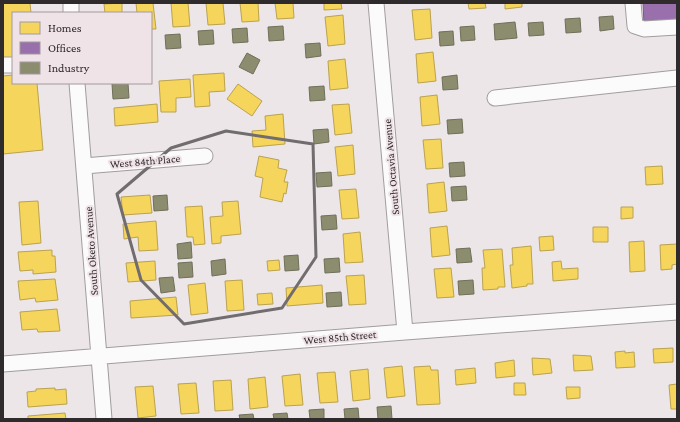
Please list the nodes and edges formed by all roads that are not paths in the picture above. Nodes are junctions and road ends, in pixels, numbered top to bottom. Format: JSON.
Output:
{"nodes":[{"id":1,"x":376,"y":3,"type":"edge"},
{"id":2,"x":633,"y":3,"type":"edge"},
{"id":3,"x":677,"y":26,"type":"edge"},
{"id":4,"x":677,"y":78,"type":"edge"},
{"id":5,"x":77,"y":84,"type":"edge"},
{"id":6,"x":495,"y":98,"type":"dead end"},
{"id":7,"x":206,"y":156,"type":"dead end"},
{"id":8,"x":84,"y":166,"type":"junction"},
{"id":9,"x":677,"y":312,"type":"edge"},
{"id":10,"x":405,"y":332,"type":"junction"},
{"id":11,"x":99,"y":356,"type":"junction"},
{"id":12,"x":3,"y":364,"type":"edge"},
{"id":13,"x":104,"y":419,"type":"edge"}],
"edges":[{"from":1,"to":10,"type":"street","name":"South Octavia Avenue"},
{"from":2,"to":3,"type":"street"},
{"from":4,"to":6,"type":"street"},
{"from":5,"to":8,"type":"street","name":"South Oketo Avenue"},
{"from":7,"to":8,"type":"street","name":"West 84th Place"},
{"from":8,"to":11,"type":"street","name":"South Oketo Avenue"},
{"from":9,"to":10,"type":"street","name":"West 85th Street"},
{"from":10,"to":11,"type":"street","name":"West 85th Street"},
{"from":11,"to":12,"type":"street","name":"West 85th Street"},
{"from":11,"to":13,"type":"street","name":"South Oketo Avenue"}]}
